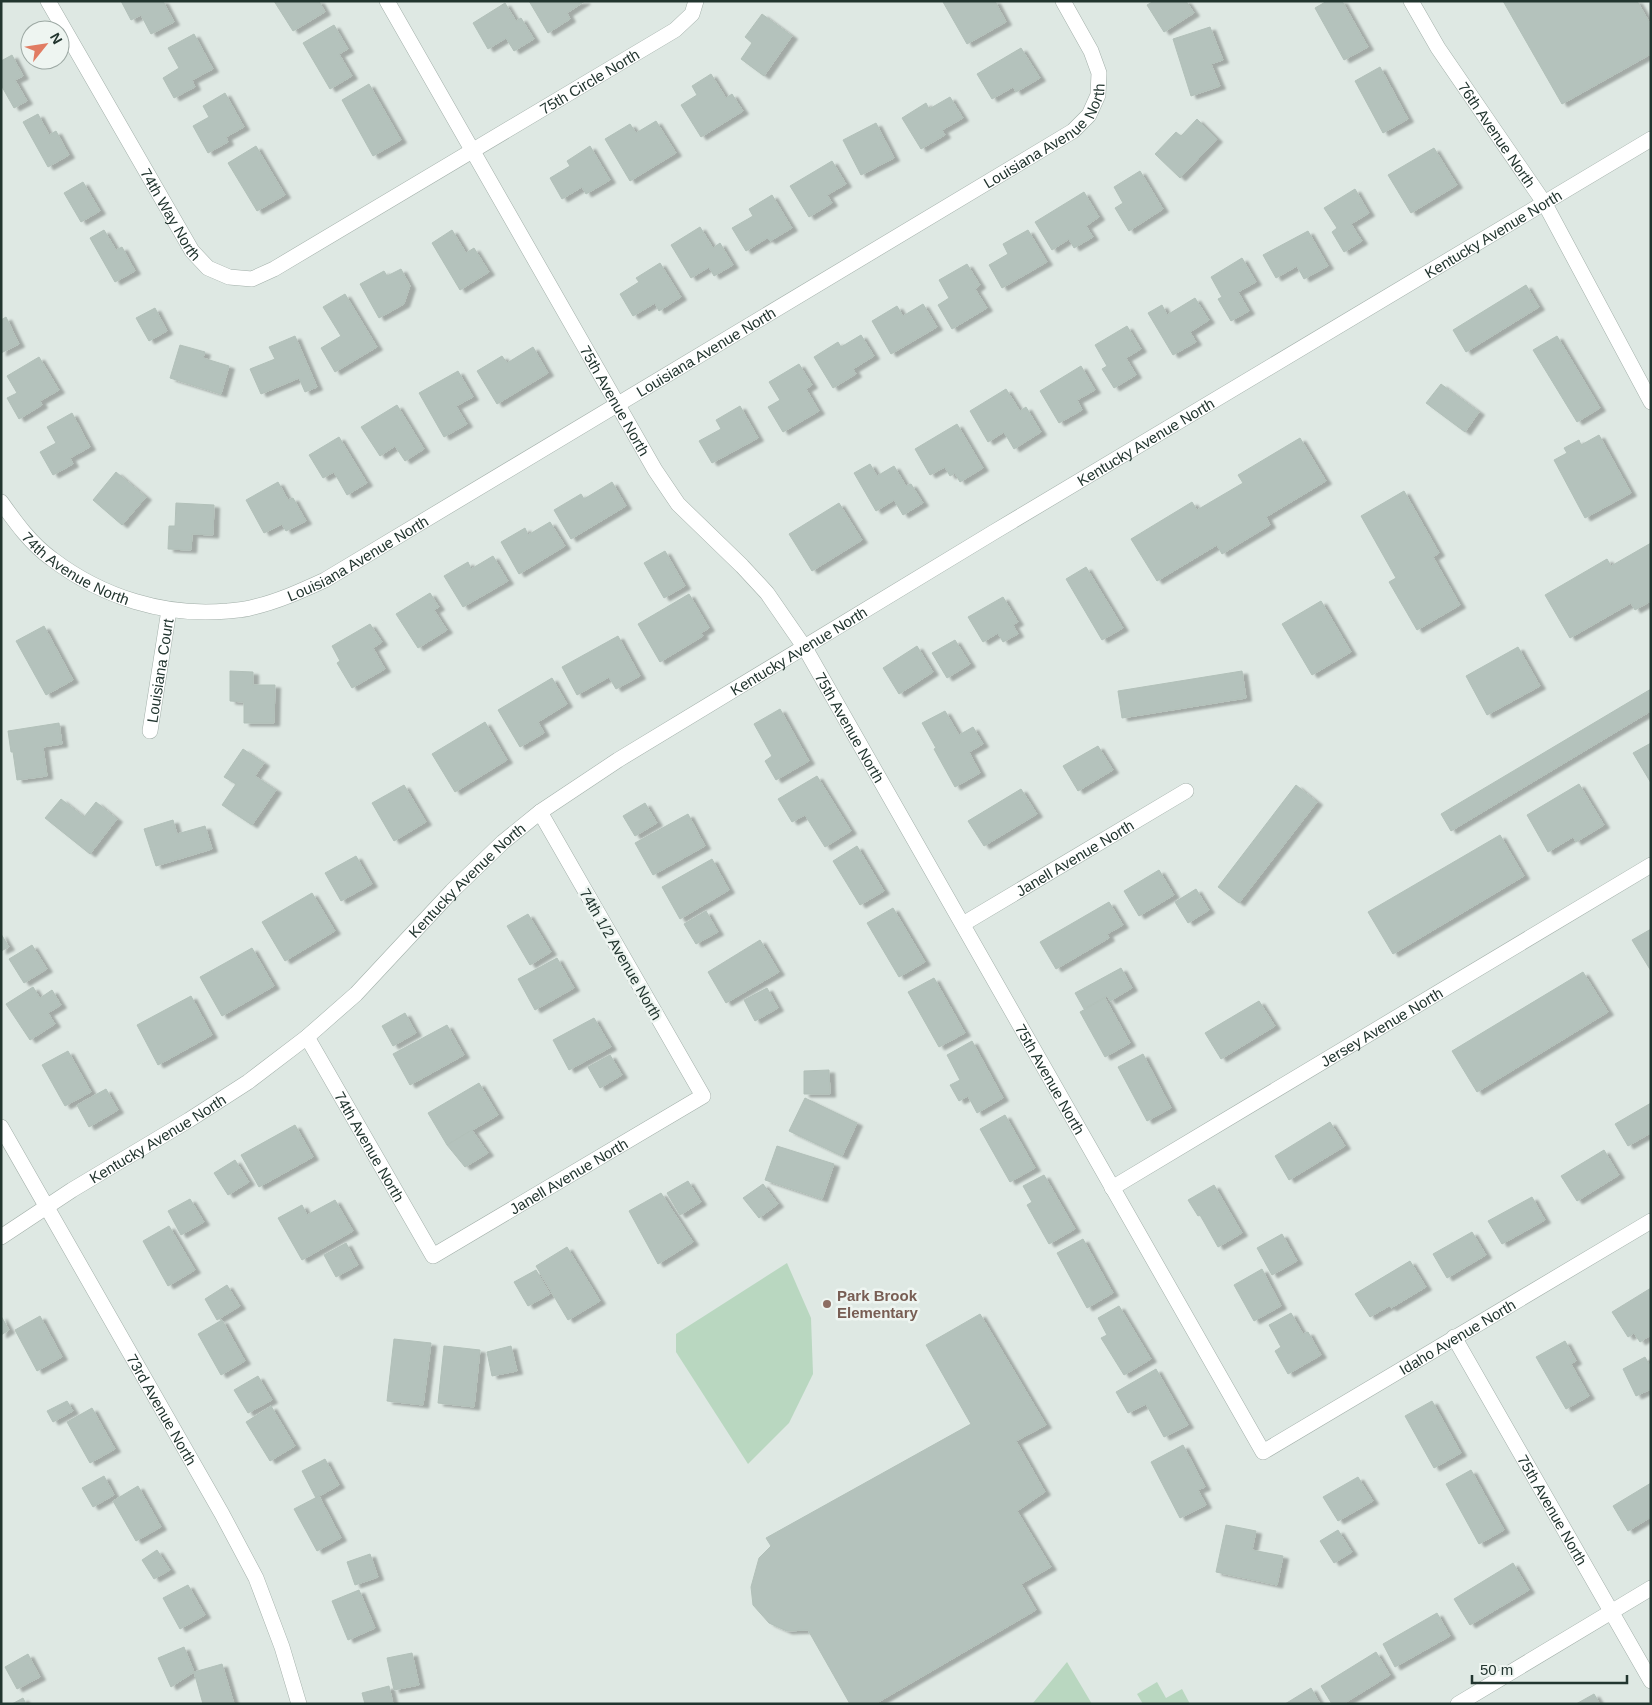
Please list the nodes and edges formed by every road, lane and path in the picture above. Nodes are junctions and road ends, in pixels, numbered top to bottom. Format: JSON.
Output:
{"nodes":[{"id":1,"x":48,"y":1,"type":"edge"},
{"id":2,"x":387,"y":1,"type":"edge"},
{"id":3,"x":696,"y":1,"type":"edge"},
{"id":4,"x":1063,"y":1,"type":"edge"},
{"id":5,"x":1411,"y":1,"type":"edge"},
{"id":6,"x":1651,"y":139,"type":"edge"},
{"id":7,"x":473,"y":152,"type":"junction"},
{"id":8,"x":1545,"y":204,"type":"junction"},
{"id":9,"x":1651,"y":402,"type":"edge"},
{"id":10,"x":617,"y":404,"type":"junction"},
{"id":11,"x":1,"y":502,"type":"edge"},
{"id":12,"x":169,"y":610,"type":"junction"},
{"id":13,"x":805,"y":648,"type":"junction"},
{"id":14,"x":150,"y":730,"type":"dead end"},
{"id":15,"x":1186,"y":791,"type":"dead end"},
{"id":16,"x":540,"y":812,"type":"junction"},
{"id":17,"x":1651,"y":865,"type":"edge"},
{"id":18,"x":963,"y":924,"type":"junction"},
{"id":19,"x":307,"y":1037,"type":"junction"},
{"id":20,"x":703,"y":1096,"type":"joint"},
{"id":21,"x":1,"y":1127,"type":"edge"},
{"id":22,"x":1112,"y":1188,"type":"junction"},
{"id":23,"x":47,"y":1207,"type":"junction"},
{"id":24,"x":1651,"y":1221,"type":"edge"},
{"id":25,"x":1,"y":1237,"type":"edge"},
{"id":26,"x":434,"y":1256,"type":"joint"},
{"id":27,"x":1454,"y":1337,"type":"junction"},
{"id":28,"x":1263,"y":1452,"type":"joint"},
{"id":29,"x":1651,"y":1588,"type":"edge"},
{"id":30,"x":1611,"y":1612,"type":"junction"},
{"id":31,"x":1651,"y":1681,"type":"edge"},
{"id":32,"x":299,"y":1704,"type":"edge"},
{"id":33,"x":1458,"y":1704,"type":"edge"}],
"edges":[{"from":1,"to":7,"type":"street","name":"74th Way North"},
{"from":2,"to":7,"type":"street","name":"75th Avenue North"},
{"from":3,"to":7,"type":"street","name":"75th Circle North"},
{"from":4,"to":10,"type":"street","name":"Louisiana Avenue North"},
{"from":5,"to":8,"type":"street","name":"76th Avenue North"},
{"from":6,"to":8,"type":"street","name":"Kentucky Avenue North"},
{"from":7,"to":10,"type":"street","name":"75th Avenue North"},
{"from":8,"to":9,"type":"street","name":"76th Avenue North"},
{"from":8,"to":13,"type":"street","name":"Kentucky Avenue North"},
{"from":10,"to":12,"type":"street","name":"Louisiana Avenue North"},
{"from":10,"to":13,"type":"street","name":"75th Avenue North"},
{"from":11,"to":12,"type":"street","name":"74th Avenue North"},
{"from":12,"to":14,"type":"street","name":"Louisiana Court"},
{"from":13,"to":16,"type":"street","name":"Kentucky Avenue North"},
{"from":13,"to":18,"type":"street","name":"75th Avenue North"},
{"from":15,"to":18,"type":"street","name":"Janell Avenue North"},
{"from":16,"to":19,"type":"street","name":"Kentucky Avenue North"},
{"from":16,"to":20,"type":"street","name":"74th 1/2 Avenue North"},
{"from":17,"to":22,"type":"street","name":"Jersey Avenue North"},
{"from":18,"to":22,"type":"street","name":"75th Avenue North"},
{"from":19,"to":23,"type":"street","name":"Kentucky Avenue North"},
{"from":19,"to":26,"type":"street","name":"74th Avenue North"},
{"from":20,"to":26,"type":"street","name":"Janell Avenue North"},
{"from":21,"to":23,"type":"street","name":"73rd Avenue North"},
{"from":22,"to":28,"type":"street","name":"75th Avenue North"},
{"from":23,"to":25,"type":"street","name":"Kentucky Avenue North"},
{"from":23,"to":32,"type":"street","name":"73rd Avenue North"},
{"from":24,"to":27,"type":"street","name":"Idaho Avenue North"},
{"from":27,"to":28,"type":"street","name":"Idaho Avenue North"},
{"from":27,"to":30,"type":"street","name":"75th Avenue North"},
{"from":29,"to":30,"type":"street"},
{"from":30,"to":31,"type":"street","name":"75th Avenue North"},
{"from":30,"to":33,"type":"street"}]}
